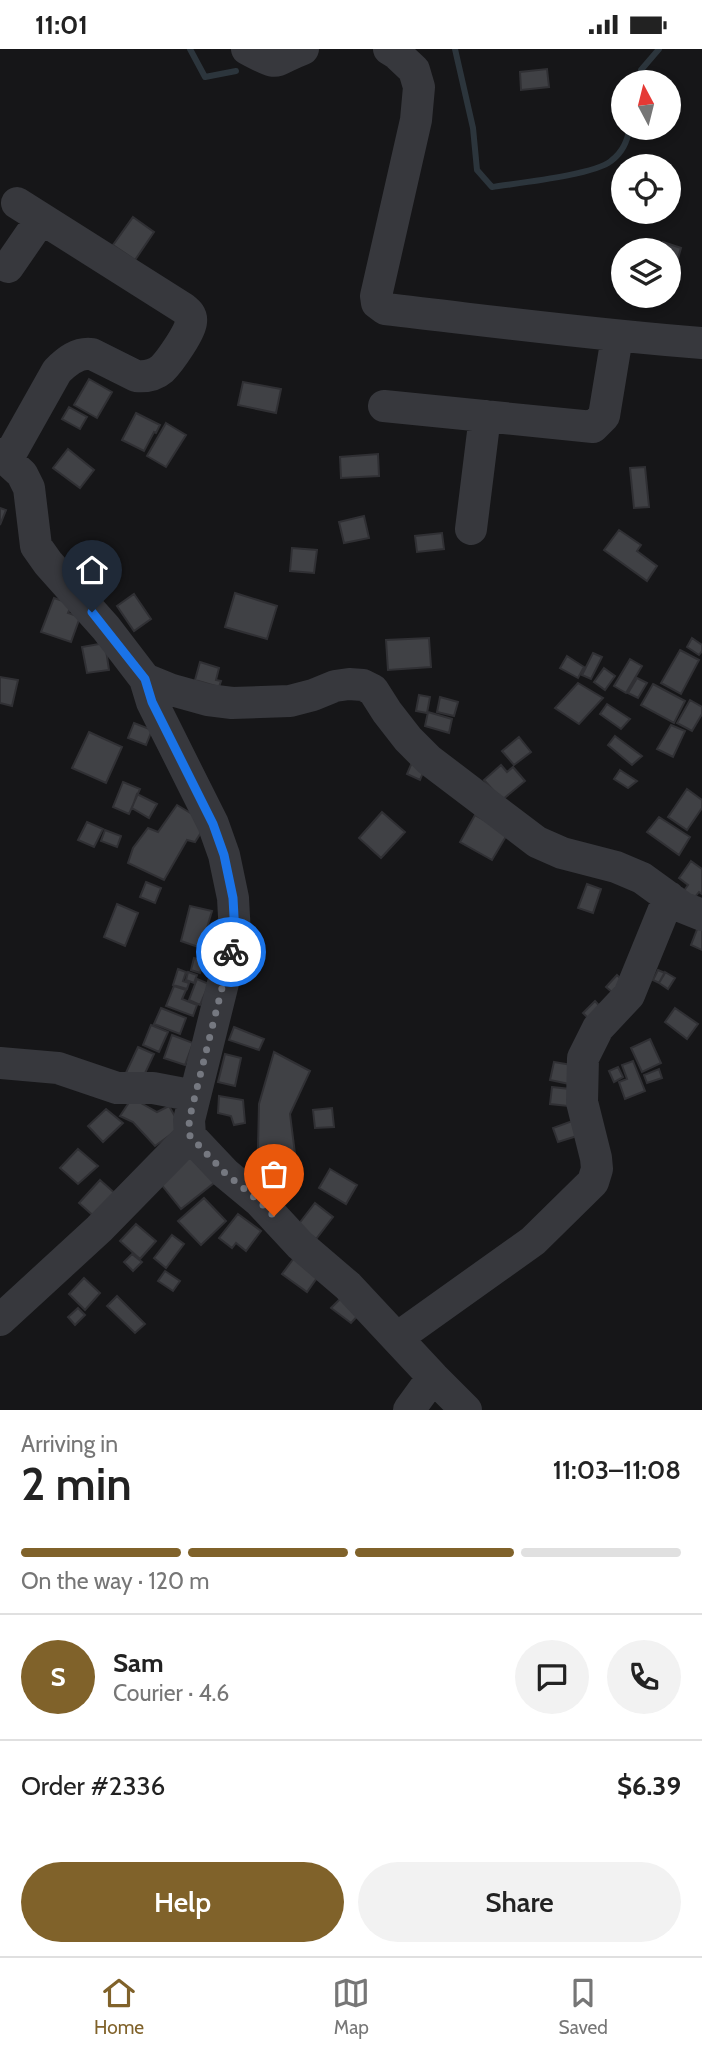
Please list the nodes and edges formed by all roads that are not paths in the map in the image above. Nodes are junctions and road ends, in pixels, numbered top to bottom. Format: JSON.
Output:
{"nodes":[{"id":1,"x":247,"y":49,"type":"edge"},
{"id":2,"x":303,"y":49,"type":"edge"},
{"id":3,"x":389,"y":49,"type":"edge"},
{"id":4,"x":8,"y":267,"type":"dead end"},
{"id":5,"x":617,"y":337,"type":"junction"},
{"id":6,"x":702,"y":343,"type":"edge"},
{"id":7,"x":384,"y":405,"type":"dead end"},
{"id":8,"x":485,"y":416,"type":"junction"},
{"id":9,"x":4,"y":457,"type":"edge"},
{"id":10,"x":471,"y":529,"type":"dead end"},
{"id":11,"x":145,"y":679,"type":"junction"},
{"id":12,"x":669,"y":897,"type":"junction"},
{"id":13,"x":702,"y":915,"type":"edge"},
{"id":14,"x":0,"y":1063,"type":"edge"},
{"id":15,"x":195,"y":1096,"type":"junction"},
{"id":16,"x":190,"y":1136,"type":"junction"},
{"id":17,"x":0,"y":1320,"type":"edge"},
{"id":18,"x":397,"y":1338,"type":"junction"},
{"id":19,"x":432,"y":1377,"type":"junction"},
{"id":20,"x":409,"y":1410,"type":"edge"},
{"id":21,"x":466,"y":1410,"type":"edge"}],
"edges":[{"from":1,"to":2,"type":"street"},
{"from":3,"to":5,"type":"street"},
{"from":4,"to":9,"type":"street"},
{"from":5,"to":6,"type":"street"},
{"from":5,"to":8,"type":"street"},
{"from":7,"to":8,"type":"street"},
{"from":8,"to":10,"type":"street"},
{"from":9,"to":11,"type":"street"},
{"from":11,"to":12,"type":"street"},
{"from":11,"to":15,"type":"street"},
{"from":12,"to":13,"type":"street"},
{"from":12,"to":18,"type":"street"},
{"from":14,"to":15,"type":"street"},
{"from":15,"to":16,"type":"street"},
{"from":16,"to":17,"type":"street"},
{"from":16,"to":18,"type":"street"},
{"from":18,"to":19,"type":"street"},
{"from":19,"to":20,"type":"street"},
{"from":19,"to":21,"type":"street"}]}
